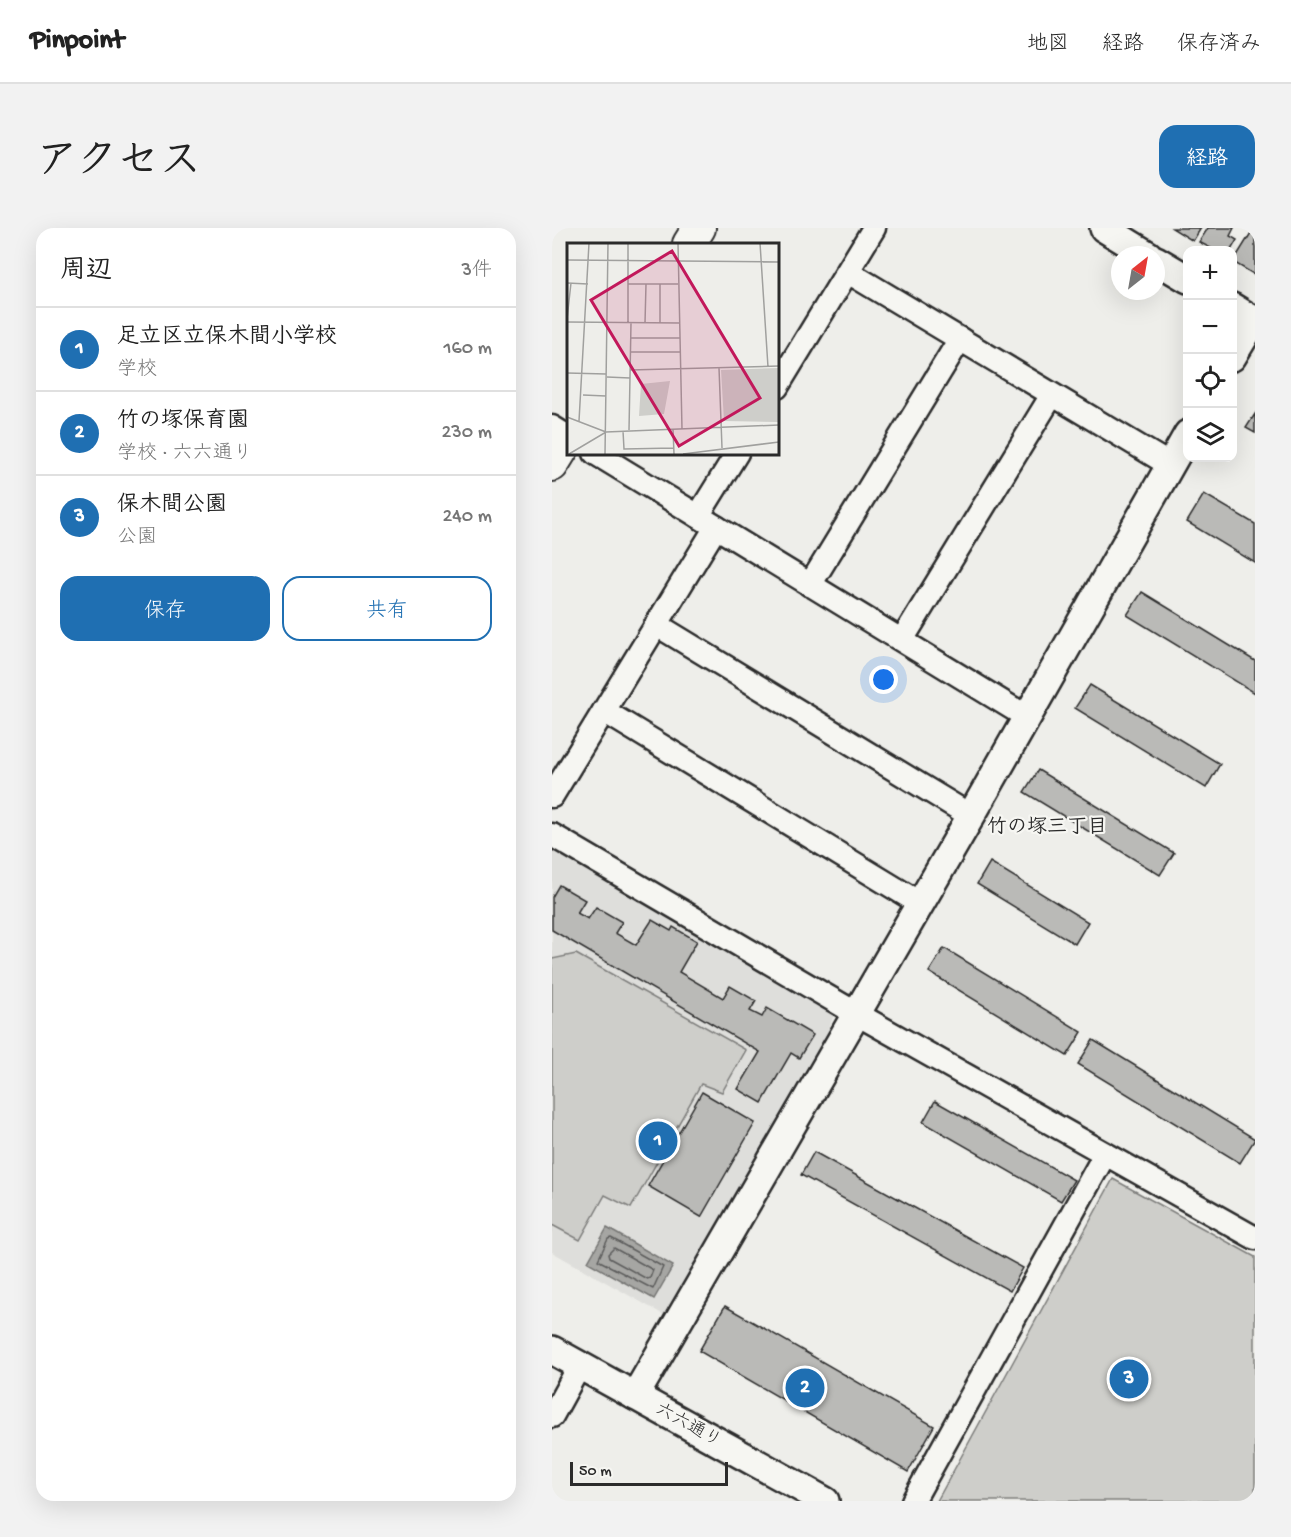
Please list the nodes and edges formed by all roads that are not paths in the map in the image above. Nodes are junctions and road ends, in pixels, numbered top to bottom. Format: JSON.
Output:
{"nodes":[{"id":1,"x":699,"y":228,"type":"edge"},
{"id":2,"x":874,"y":228,"type":"edge"},
{"id":3,"x":1104,"y":228,"type":"edge"},
{"id":4,"x":690,"y":243,"type":"edge"},
{"id":5,"x":1133,"y":246,"type":"edge"},
{"id":6,"x":1165,"y":265,"type":"edge"},
{"id":7,"x":848,"y":272,"type":"junction"},
{"id":8,"x":1183,"y":276,"type":"edge"},
{"id":9,"x":1249,"y":317,"type":"edge"},
{"id":10,"x":960,"y":339,"type":"junction"},
{"id":11,"x":1234,"y":354,"type":"edge"},
{"id":12,"x":778,"y":385,"type":"edge"},
{"id":13,"x":1052,"y":394,"type":"junction"},
{"id":14,"x":552,"y":427,"type":"edge"},
{"id":15,"x":567,"y":437,"type":"edge"},
{"id":16,"x":567,"y":440,"type":"edge"},
{"id":17,"x":1183,"y":443,"type":"edge"},
{"id":18,"x":597,"y":454,"type":"edge"},
{"id":19,"x":736,"y":454,"type":"edge"},
{"id":20,"x":552,"y":465,"type":"edge"},
{"id":21,"x":1170,"y":465,"type":"junction"},
{"id":22,"x":707,"y":522,"type":"junction"},
{"id":23,"x":810,"y":585,"type":"junction"},
{"id":24,"x":657,"y":625,"type":"junction"},
{"id":25,"x":902,"y":640,"type":"junction"},
{"id":26,"x":604,"y":711,"type":"junction"},
{"id":27,"x":1026,"y":717,"type":"junction"},
{"id":28,"x":552,"y":796,"type":"edge"},
{"id":29,"x":971,"y":816,"type":"junction"},
{"id":30,"x":552,"y":835,"type":"edge"},
{"id":31,"x":921,"y":904,"type":"junction"},
{"id":32,"x":857,"y":1014,"type":"junction"},
{"id":33,"x":1105,"y":1154,"type":"junction"},
{"id":34,"x":1255,"y":1238,"type":"edge"},
{"id":35,"x":552,"y":1350,"type":"edge"},
{"id":36,"x":580,"y":1365,"type":"junction"},
{"id":37,"x":635,"y":1396,"type":"junction"},
{"id":38,"x":552,"y":1416,"type":"edge"},
{"id":39,"x":825,"y":1501,"type":"edge"},
{"id":40,"x":913,"y":1501,"type":"edge"}],
"edges":[{"from":1,"to":4,"type":"main road"},
{"from":2,"to":7,"type":"street"},
{"from":3,"to":5,"type":"street"},
{"from":6,"to":8,"type":"street"},
{"from":7,"to":10,"type":"street"},
{"from":7,"to":12,"type":"street"},
{"from":9,"to":11,"type":"street"},
{"from":10,"to":13,"type":"street"},
{"from":10,"to":23,"type":"street"},
{"from":13,"to":21,"type":"street"},
{"from":13,"to":25,"type":"street"},
{"from":14,"to":15,"type":"street"},
{"from":16,"to":20,"type":"main road"},
{"from":17,"to":21,"type":"street"},
{"from":18,"to":22,"type":"street"},
{"from":19,"to":22,"type":"street"},
{"from":21,"to":27,"type":"street"},
{"from":22,"to":23,"type":"street"},
{"from":22,"to":24,"type":"street"},
{"from":23,"to":25,"type":"street"},
{"from":24,"to":26,"type":"street"},
{"from":24,"to":29,"type":"street"},
{"from":25,"to":27,"type":"street"},
{"from":26,"to":28,"type":"street"},
{"from":26,"to":31,"type":"street"},
{"from":27,"to":29,"type":"street"},
{"from":29,"to":31,"type":"street"},
{"from":30,"to":32,"type":"street"},
{"from":31,"to":32,"type":"street"},
{"from":32,"to":33,"type":"street"},
{"from":32,"to":37,"type":"street"},
{"from":33,"to":34,"type":"street"},
{"from":33,"to":40,"type":"street"},
{"from":35,"to":36,"type":"street","name":"六六通り"},
{"from":36,"to":37,"type":"street","name":"六六通り"},
{"from":36,"to":38,"type":"street"},
{"from":37,"to":39,"type":"street","name":"六六通り"}]}
